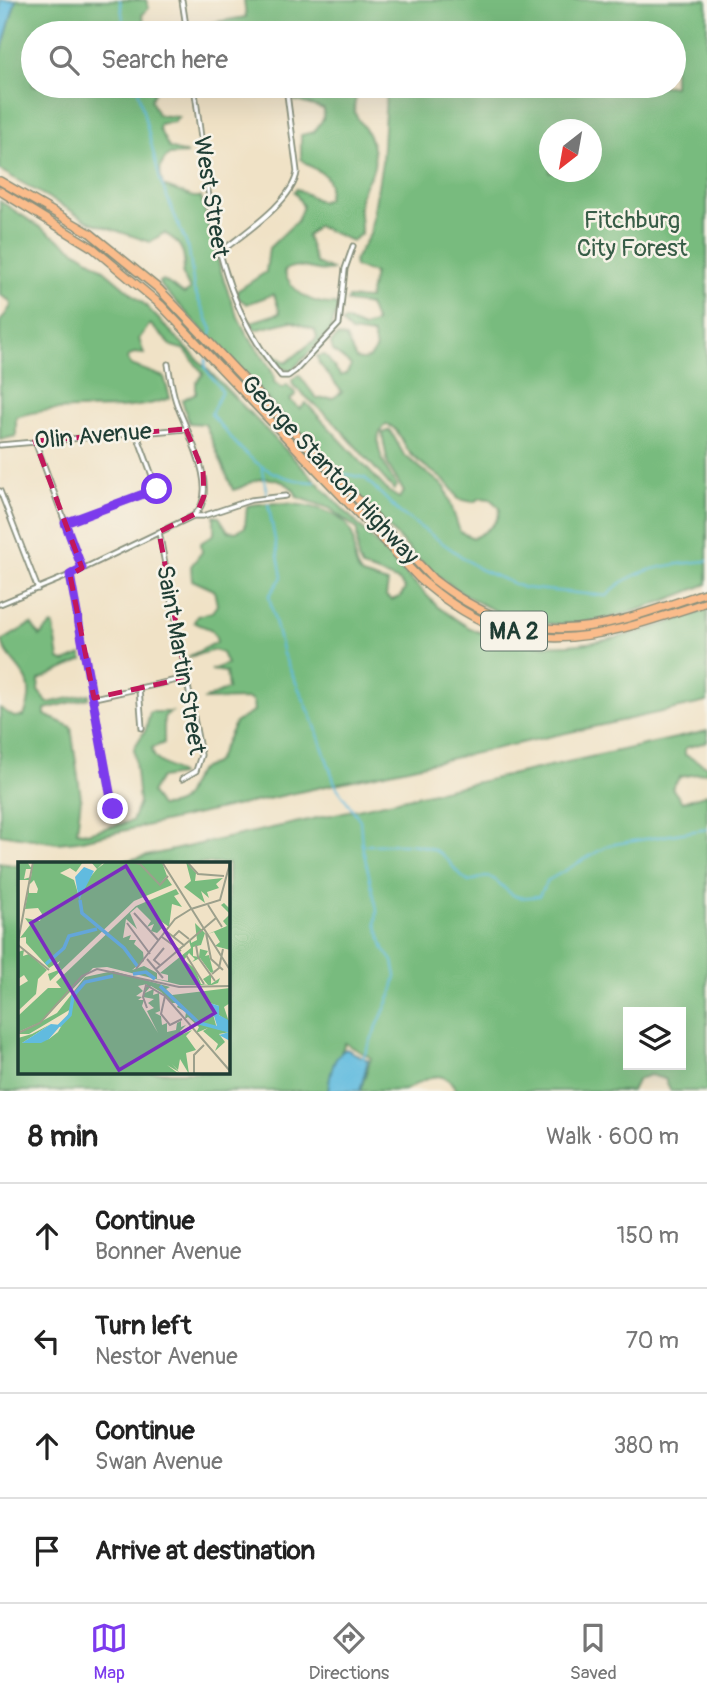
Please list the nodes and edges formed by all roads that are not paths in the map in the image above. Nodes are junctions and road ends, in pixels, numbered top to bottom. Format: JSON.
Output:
{"nodes":[{"id":1,"x":182,"y":0,"type":"edge"},
{"id":2,"x":185,"y":21,"type":"edge"},
{"id":3,"x":196,"y":98,"type":"edge"},
{"id":4,"x":287,"y":98,"type":"edge"},
{"id":5,"x":0,"y":181,"type":"edge"},
{"id":6,"x":0,"y":191,"type":"edge"},
{"id":7,"x":353,"y":246,"type":"dead end"},
{"id":8,"x":218,"y":254,"type":"junction"},
{"id":9,"x":206,"y":346,"type":"junction"},
{"id":10,"x":168,"y":364,"type":"dead end"},
{"id":11,"x":186,"y":429,"type":"junction"},
{"id":12,"x":136,"y":432,"type":"junction"},
{"id":13,"x":35,"y":441,"type":"junction"},
{"id":14,"x":0,"y":446,"type":"edge"},
{"id":15,"x":0,"y":491,"type":"edge"},
{"id":16,"x":286,"y":496,"type":"dead end"},
{"id":17,"x":193,"y":516,"type":"junction"},
{"id":18,"x":65,"y":523,"type":"junction"},
{"id":19,"x":159,"y":532,"type":"junction"},
{"id":20,"x":82,"y":568,"type":"junction"},
{"id":21,"x":70,"y":575,"type":"junction"},
{"id":22,"x":38,"y":589,"type":"junction"},
{"id":23,"x":707,"y":592,"type":"edge"},
{"id":24,"x":707,"y":603,"type":"edge"},
{"id":25,"x":0,"y":604,"type":"edge"},
{"id":26,"x":186,"y":678,"type":"junction"},
{"id":27,"x":139,"y":689,"type":"junction"},
{"id":28,"x":94,"y":698,"type":"junction"},
{"id":29,"x":142,"y":728,"type":"dead end"},
{"id":30,"x":182,"y":779,"type":"dead end"},
{"id":31,"x":113,"y":809,"type":"dead end"}],
"edges":[{"from":1,"to":2,"type":"street"},
{"from":3,"to":8,"type":"street","name":"West Street"},
{"from":4,"to":8,"type":"street"},
{"from":5,"to":9,"type":"highway","name":"George Stanton Highway","number":"MA 2"},
{"from":6,"to":9,"type":"highway","name":"George Stanton Highway","number":"MA 2"},
{"from":7,"to":8,"type":"street","name":"West Street"},
{"from":9,"to":23,"type":"highway","name":"George Stanton Highway","number":"MA 2"},
{"from":9,"to":24,"type":"highway","name":"George Stanton Highway","number":"MA 2"},
{"from":10,"to":11,"type":"street"},
{"from":11,"to":12,"type":"street","name":"Olin Avenue"},
{"from":11,"to":17,"type":"street"},
{"from":12,"to":13,"type":"street","name":"Olin Avenue"},
{"from":12,"to":18,"type":"street"},
{"from":13,"to":14,"type":"street","name":"Olin Avenue"},
{"from":13,"to":18,"type":"street"},
{"from":15,"to":22,"type":"street"},
{"from":16,"to":17,"type":"street"},
{"from":17,"to":19,"type":"street"},
{"from":18,"to":20,"type":"street"},
{"from":19,"to":20,"type":"street"},
{"from":19,"to":26,"type":"street","name":"Saint Martin Street"},
{"from":20,"to":21,"type":"street"},
{"from":21,"to":22,"type":"street"},
{"from":21,"to":28,"type":"street"},
{"from":22,"to":25,"type":"street"},
{"from":26,"to":27,"type":"street"},
{"from":26,"to":30,"type":"street","name":"Saint Martin Street"},
{"from":27,"to":28,"type":"street"},
{"from":27,"to":29,"type":"street"},
{"from":28,"to":31,"type":"street"}]}
